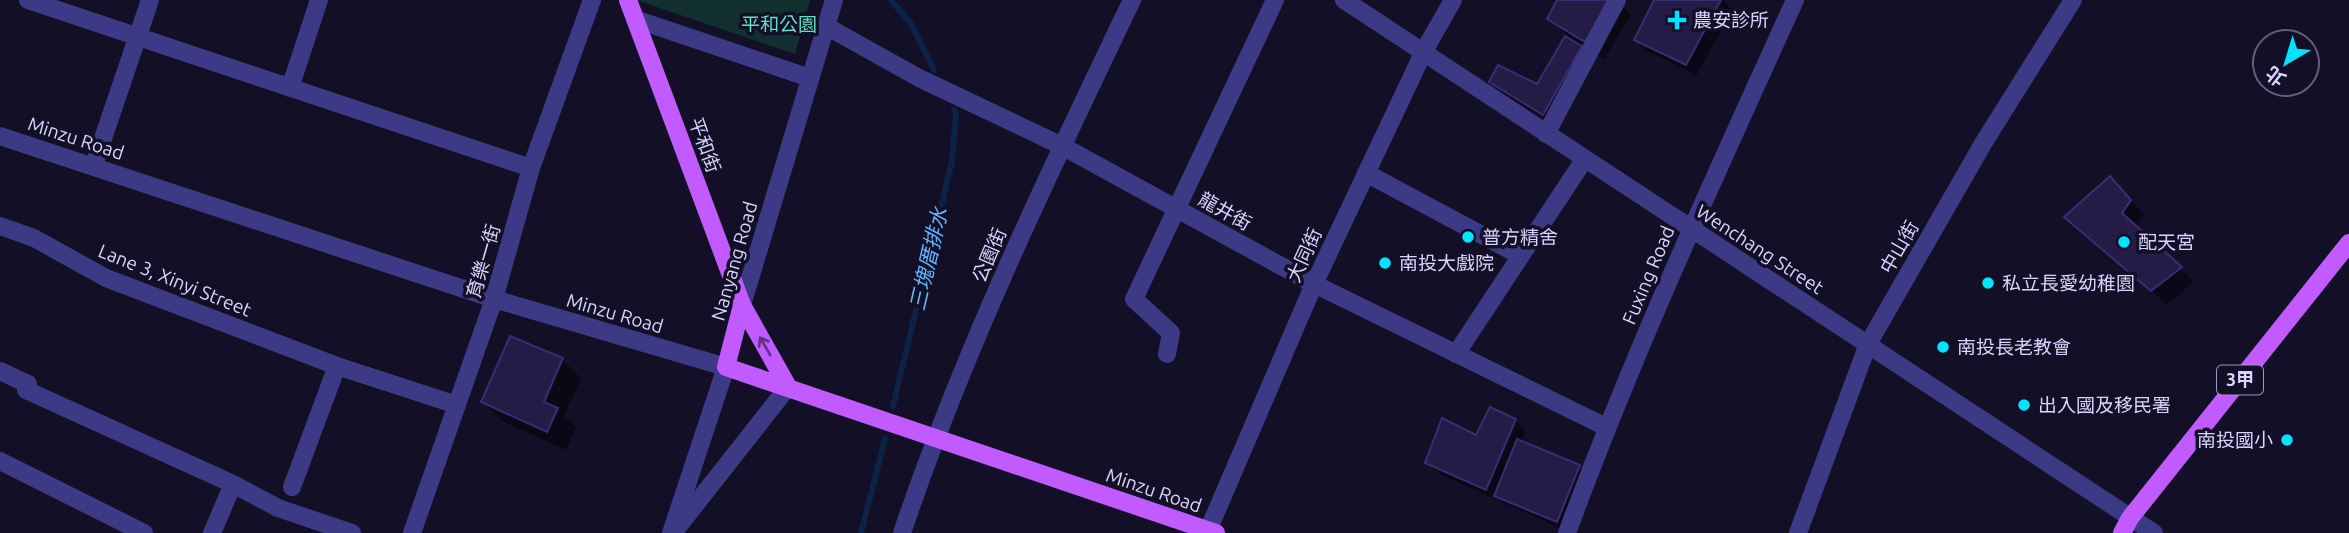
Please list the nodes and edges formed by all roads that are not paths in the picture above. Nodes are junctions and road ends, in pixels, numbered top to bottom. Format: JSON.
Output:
{"nodes":[{"id":1,"x":28,"y":0,"type":"edge"},
{"id":2,"x":150,"y":0,"type":"edge"},
{"id":3,"x":319,"y":0,"type":"edge"},
{"id":4,"x":592,"y":0,"type":"edge"},
{"id":5,"x":628,"y":0,"type":"edge"},
{"id":6,"x":834,"y":0,"type":"edge"},
{"id":7,"x":1132,"y":0,"type":"edge"},
{"id":8,"x":1275,"y":0,"type":"edge"},
{"id":9,"x":1344,"y":0,"type":"edge"},
{"id":10,"x":1453,"y":0,"type":"edge"},
{"id":11,"x":1617,"y":0,"type":"edge"},
{"id":12,"x":1795,"y":0,"type":"edge"},
{"id":13,"x":2073,"y":0,"type":"edge"},
{"id":14,"x":635,"y":19,"type":"junction"},
{"id":15,"x":826,"y":26,"type":"junction"},
{"id":16,"x":138,"y":37,"type":"junction"},
{"id":17,"x":1424,"y":51,"type":"junction"},
{"id":18,"x":810,"y":78,"type":"junction"},
{"id":19,"x":290,"y":88,"type":"junction"},
{"id":20,"x":1546,"y":134,"type":"junction"},
{"id":21,"x":0,"y":136,"type":"edge"},
{"id":22,"x":1062,"y":146,"type":"junction"},
{"id":23,"x":1584,"y":160,"type":"junction"},
{"id":24,"x":94,"y":165,"type":"junction"},
{"id":25,"x":531,"y":168,"type":"junction"},
{"id":26,"x":1366,"y":173,"type":"junction"},
{"id":27,"x":1176,"y":207,"type":"junction"},
{"id":28,"x":0,"y":226,"type":"edge"},
{"id":29,"x":1690,"y":230,"type":"junction"},
{"id":30,"x":2349,"y":243,"type":"edge"},
{"id":31,"x":1521,"y":256,"type":"junction"},
{"id":32,"x":1314,"y":284,"type":"junction"},
{"id":33,"x":494,"y":299,"type":"junction"},
{"id":34,"x":742,"y":305,"type":"junction"},
{"id":35,"x":1868,"y":344,"type":"junction"},
{"id":36,"x":1167,"y":354,"type":"dead end"},
{"id":37,"x":1456,"y":354,"type":"junction"},
{"id":38,"x":337,"y":366,"type":"junction"},
{"id":39,"x":726,"y":367,"type":"junction"},
{"id":40,"x":0,"y":371,"type":"edge"},
{"id":41,"x":788,"y":387,"type":"junction"},
{"id":42,"x":457,"y":405,"type":"junction"},
{"id":43,"x":1606,"y":427,"type":"junction"},
{"id":44,"x":934,"y":436,"type":"junction"},
{"id":45,"x":0,"y":461,"type":"edge"},
{"id":46,"x":233,"y":484,"type":"junction"},
{"id":47,"x":292,"y":487,"type":"dead end"},
{"id":48,"x":2126,"y":525,"type":"edge"},
{"id":49,"x":1210,"y":532,"type":"edge"},
{"id":50,"x":144,"y":533,"type":"edge"},
{"id":51,"x":212,"y":533,"type":"edge"},
{"id":52,"x":352,"y":533,"type":"edge"},
{"id":53,"x":412,"y":533,"type":"edge"},
{"id":54,"x":672,"y":533,"type":"edge"},
{"id":55,"x":902,"y":533,"type":"edge"},
{"id":56,"x":1567,"y":533,"type":"edge"},
{"id":57,"x":1798,"y":533,"type":"edge"},
{"id":58,"x":2154,"y":533,"type":"edge"}],
"edges":[{"from":1,"to":16,"type":"street"},
{"from":2,"to":16,"type":"street"},
{"from":3,"to":19,"type":"street"},
{"from":4,"to":25,"type":"street","name":"育樂一街"},
{"from":5,"to":14,"type":"main road","name":"平和街"},
{"from":6,"to":15,"type":"street","name":"Nanyang Road"},
{"from":7,"to":22,"type":"street","name":"公園街"},
{"from":8,"to":27,"type":"street"},
{"from":9,"to":17,"type":"street","name":"Wenchang Street"},
{"from":10,"to":17,"type":"street","name":"大同街"},
{"from":11,"to":20,"type":"street"},
{"from":12,"to":29,"type":"street","name":"Fuxing Road"},
{"from":13,"to":35,"type":"street","name":"中山街"},
{"from":14,"to":18,"type":"street"},
{"from":14,"to":34,"type":"main road","name":"平和街"},
{"from":15,"to":18,"type":"street","name":"Nanyang Road"},
{"from":15,"to":22,"type":"street","name":"龍井街"},
{"from":16,"to":19,"type":"street"},
{"from":16,"to":24,"type":"street"},
{"from":17,"to":20,"type":"street","name":"Wenchang Street"},
{"from":17,"to":26,"type":"street","name":"大同街"},
{"from":18,"to":34,"type":"street","name":"Nanyang Road"},
{"from":19,"to":25,"type":"street"},
{"from":20,"to":23,"type":"street","name":"Wenchang Street"},
{"from":21,"to":24,"type":"street","name":"Minzu Road"},
{"from":22,"to":27,"type":"street","name":"龍井街"},
{"from":22,"to":44,"type":"street","name":"公園街"},
{"from":23,"to":29,"type":"street","name":"Wenchang Street"},
{"from":23,"to":31,"type":"street"},
{"from":24,"to":33,"type":"street","name":"Minzu Road"},
{"from":25,"to":33,"type":"street","name":"育樂一街"},
{"from":26,"to":31,"type":"street"},
{"from":26,"to":32,"type":"street","name":"大同街"},
{"from":27,"to":32,"type":"street","name":"龍井街"},
{"from":27,"to":36,"type":"street"},
{"from":28,"to":38,"type":"street","name":"Lane 3, Xinyi Street"},
{"from":29,"to":35,"type":"street","name":"Wenchang Street"},
{"from":29,"to":43,"type":"street","name":"Fuxing Road"},
{"from":30,"to":48,"type":"main road","number":"3甲"},
{"from":31,"to":37,"type":"street"},
{"from":32,"to":37,"type":"street","name":"龍井街"},
{"from":32,"to":49,"type":"street","name":"大同街"},
{"from":33,"to":39,"type":"street","name":"Minzu Road"},
{"from":33,"to":42,"type":"street","name":"育樂一街"},
{"from":34,"to":39,"type":"main road","name":"Nanyang Road"},
{"from":41,"to":34,"type":"main road","name":"平和街","one_way":true},
{"from":35,"to":48,"type":"street","name":"Wenchang Street"},
{"from":35,"to":57,"type":"street","name":"中山街"},
{"from":37,"to":43,"type":"street","name":"龍井街"},
{"from":38,"to":42,"type":"street","name":"Lane 3, Xinyi Street"},
{"from":38,"to":47,"type":"street"},
{"from":39,"to":41,"type":"main road","name":"Minzu Road"},
{"from":39,"to":54,"type":"street","name":"Nanyang Road"},
{"from":40,"to":46,"type":"street"},
{"from":41,"to":44,"type":"main road","name":"Minzu Road"},
{"from":41,"to":54,"type":"street"},
{"from":42,"to":53,"type":"street","name":"育樂一街"},
{"from":43,"to":56,"type":"street","name":"Fuxing Road"},
{"from":44,"to":49,"type":"main road","name":"Minzu Road"},
{"from":44,"to":55,"type":"street","name":"公園街"},
{"from":45,"to":50,"type":"street"},
{"from":46,"to":51,"type":"street"},
{"from":46,"to":52,"type":"street"},
{"from":48,"to":58,"type":"street","name":"Wenchang Street"}]}
